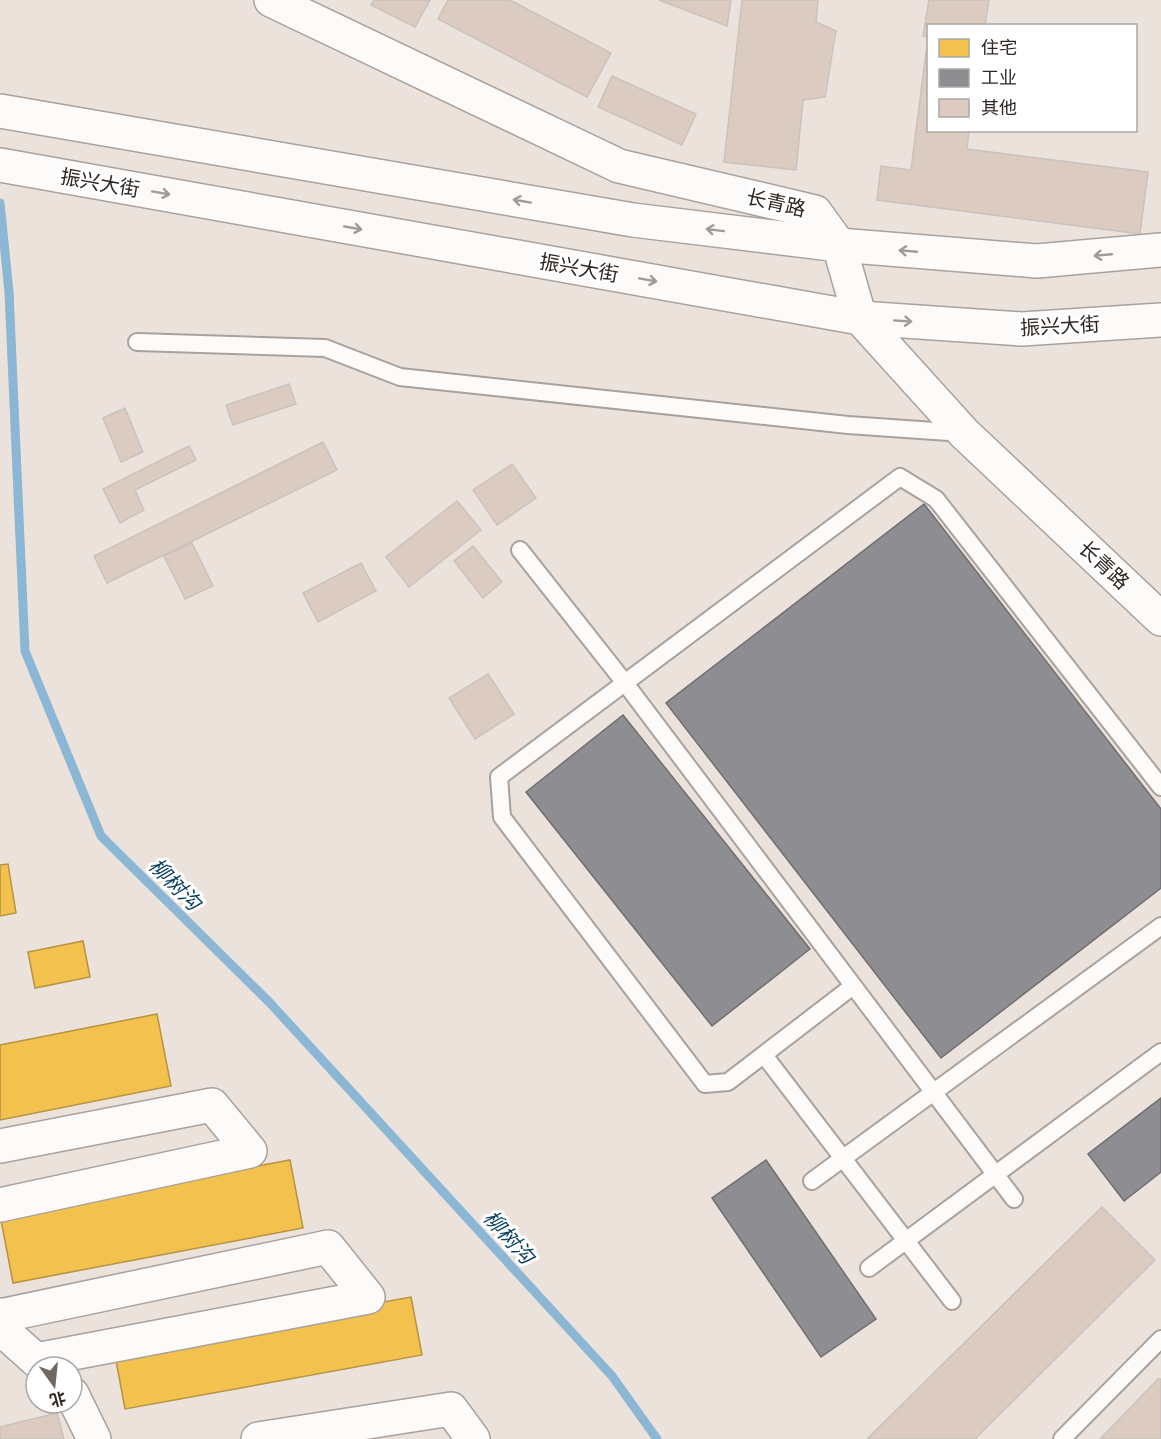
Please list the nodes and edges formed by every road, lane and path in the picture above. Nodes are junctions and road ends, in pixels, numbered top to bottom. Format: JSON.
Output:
{"nodes":[{"id":1,"x":271,"y":0,"type":"edge"},
{"id":2,"x":0,"y":111,"type":"edge"},
{"id":3,"x":0,"y":165,"type":"edge"},
{"id":4,"x":839,"y":245,"type":"junction"},
{"id":5,"x":1161,"y":250,"type":"edge"},
{"id":6,"x":860,"y":318,"type":"junction"},
{"id":7,"x":1161,"y":320,"type":"edge"},
{"id":8,"x":137,"y":342,"type":"dead end"},
{"id":9,"x":964,"y":434,"type":"junction"},
{"id":10,"x":520,"y":550,"type":"dead end"},
{"id":11,"x":1161,"y":619,"type":"edge"},
{"id":12,"x":625,"y":683,"type":"junction"},
{"id":13,"x":1161,"y":787,"type":"edge"},
{"id":14,"x":1159,"y":931,"type":"edge"},
{"id":15,"x":853,"y":986,"type":"junction"},
{"id":16,"x":1161,"y":1052,"type":"edge"},
{"id":17,"x":764,"y":1055,"type":"junction"},
{"id":18,"x":933,"y":1092,"type":"junction"},
{"id":19,"x":0,"y":1146,"type":"edge"},
{"id":20,"x":843,"y":1158,"type":"junction"},
{"id":21,"x":995,"y":1174,"type":"junction"},
{"id":22,"x":812,"y":1181,"type":"dead end"},
{"id":23,"x":1014,"y":1199,"type":"dead end"},
{"id":24,"x":0,"y":1205,"type":"edge"},
{"id":25,"x":906,"y":1240,"type":"junction"},
{"id":26,"x":869,"y":1268,"type":"dead end"},
{"id":27,"x":952,"y":1301,"type":"dead end"},
{"id":28,"x":0,"y":1316,"type":"edge"},
{"id":29,"x":1161,"y":1339,"type":"edge"},
{"id":30,"x":30,"y":1355,"type":"edge"},
{"id":31,"x":84,"y":1355,"type":"edge"},
{"id":32,"x":82,"y":1415,"type":"edge"},
{"id":33,"x":94,"y":1439,"type":"edge"},
{"id":34,"x":258,"y":1439,"type":"edge"},
{"id":35,"x":473,"y":1439,"type":"edge"},
{"id":36,"x":1062,"y":1439,"type":"edge"}],
"edges":[{"from":1,"to":4,"type":"street","name":"长青路"},
{"from":4,"to":2,"type":"street","one_way":true},
{"from":3,"to":6,"type":"street","name":"振兴大街","one_way":true},
{"from":5,"to":4,"type":"street","one_way":true},
{"from":4,"to":6,"type":"street","name":"长青路"},
{"from":6,"to":7,"type":"street","name":"振兴大街","one_way":true},
{"from":6,"to":9,"type":"street","name":"长青路"},
{"from":8,"to":9,"type":"lane"},
{"from":9,"to":11,"type":"street","name":"长青路"},
{"from":10,"to":12,"type":"lane"},
{"from":12,"to":13,"type":"lane"},
{"from":12,"to":15,"type":"lane"},
{"from":12,"to":17,"type":"lane"},
{"from":14,"to":18,"type":"lane"},
{"from":15,"to":17,"type":"lane"},
{"from":15,"to":18,"type":"lane"},
{"from":16,"to":21,"type":"lane"},
{"from":17,"to":20,"type":"lane"},
{"from":18,"to":20,"type":"lane"},
{"from":18,"to":21,"type":"lane"},
{"from":19,"to":24,"type":"street"},
{"from":20,"to":22,"type":"lane"},
{"from":20,"to":25,"type":"lane"},
{"from":21,"to":23,"type":"lane"},
{"from":21,"to":25,"type":"lane"},
{"from":25,"to":26,"type":"lane"},
{"from":25,"to":27,"type":"lane"},
{"from":28,"to":30,"type":"street"},
{"from":28,"to":31,"type":"street"},
{"from":29,"to":36,"type":"lane"},
{"from":32,"to":33,"type":"street"},
{"from":34,"to":35,"type":"street"}]}
